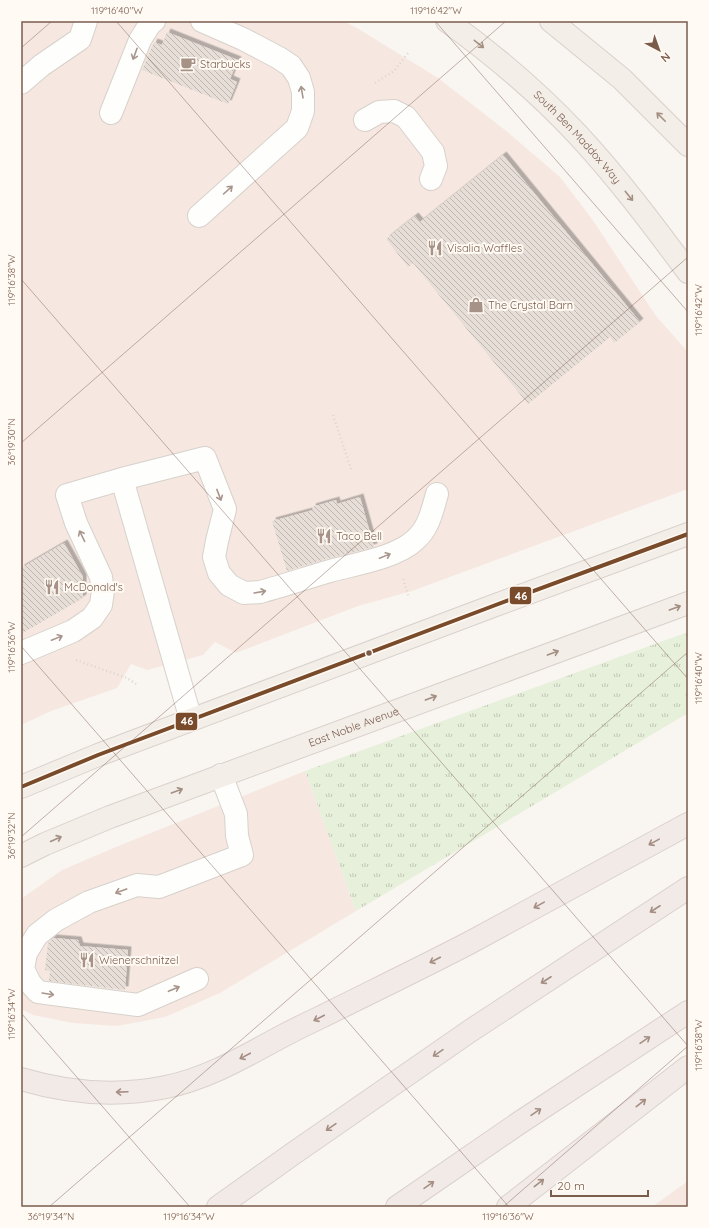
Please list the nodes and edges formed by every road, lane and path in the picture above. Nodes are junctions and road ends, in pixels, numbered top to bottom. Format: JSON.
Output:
{"nodes":[{"id":1,"x":86,"y":21,"type":"edge"},
{"id":2,"x":154,"y":21,"type":"edge"},
{"id":3,"x":202,"y":21,"type":"edge"},
{"id":4,"x":448,"y":21,"type":"edge"},
{"id":5,"x":551,"y":21,"type":"edge"},
{"id":6,"x":408,"y":53,"type":"dead end"},
{"id":7,"x":21,"y":83,"type":"edge"},
{"id":8,"x":111,"y":113,"type":"dead end"},
{"id":9,"x":372,"y":116,"type":"joint"},
{"id":10,"x":688,"y":145,"type":"edge"},
{"id":11,"x":431,"y":179,"type":"dead end"},
{"id":12,"x":199,"y":216,"type":"dead end"},
{"id":13,"x":688,"y":272,"type":"edge"},
{"id":14,"x":333,"y":415,"type":"dead end"},
{"id":15,"x":351,"y":468,"type":"dead end"},
{"id":16,"x":122,"y":479,"type":"junction"},
{"id":17,"x":437,"y":494,"type":"dead end"},
{"id":18,"x":688,"y":534,"type":"edge"},
{"id":19,"x":688,"y":603,"type":"edge"},
{"id":20,"x":21,"y":653,"type":"edge"},
{"id":21,"x":74,"y":660,"type":"dead end"},
{"id":22,"x":136,"y":684,"type":"dead end"},
{"id":23,"x":191,"y":720,"type":"junction"},
{"id":24,"x":221,"y":775,"type":"junction"},
{"id":25,"x":21,"y":787,"type":"edge"},
{"id":26,"x":688,"y":824,"type":"edge"},
{"id":27,"x":21,"y":856,"type":"edge"},
{"id":28,"x":688,"y":888,"type":"edge"},
{"id":29,"x":197,"y":979,"type":"dead end"},
{"id":30,"x":688,"y":1012,"type":"edge"},
{"id":31,"x":688,"y":1067,"type":"edge"},
{"id":32,"x":21,"y":1079,"type":"edge"},
{"id":33,"x":218,"y":1207,"type":"edge"},
{"id":34,"x":397,"y":1207,"type":"edge"},
{"id":35,"x":508,"y":1207,"type":"edge"}],
"edges":[{"from":1,"to":7,"type":"lane"},
{"from":2,"to":8,"type":"lane","one_way":true},
{"from":12,"to":3,"type":"lane","one_way":true},
{"from":4,"to":13,"type":"main road","name":"South Ben Maddox Way","one_way":true},
{"from":10,"to":5,"type":"main road","one_way":true},
{"from":6,"to":9,"type":"path"},
{"from":9,"to":11,"type":"lane"},
{"from":14,"to":15,"type":"path"},
{"from":16,"to":17,"type":"lane","one_way":true},
{"from":20,"to":16,"type":"lane","one_way":true},
{"from":16,"to":23,"type":"lane"},
{"from":18,"to":23,"type":"main road"},
{"from":24,"to":19,"type":"main road","name":"East Noble Avenue","one_way":true},
{"from":21,"to":22,"type":"path"},
{"from":23,"to":25,"type":"main road"},
{"from":27,"to":24,"type":"main road","name":"East Noble Avenue","one_way":true},
{"from":24,"to":29,"type":"lane","one_way":true},
{"from":26,"to":32,"type":"highway","one_way":true},
{"from":28,"to":33,"type":"highway","one_way":true},
{"from":34,"to":30,"type":"highway","one_way":true},
{"from":35,"to":31,"type":"highway","one_way":true}]}
